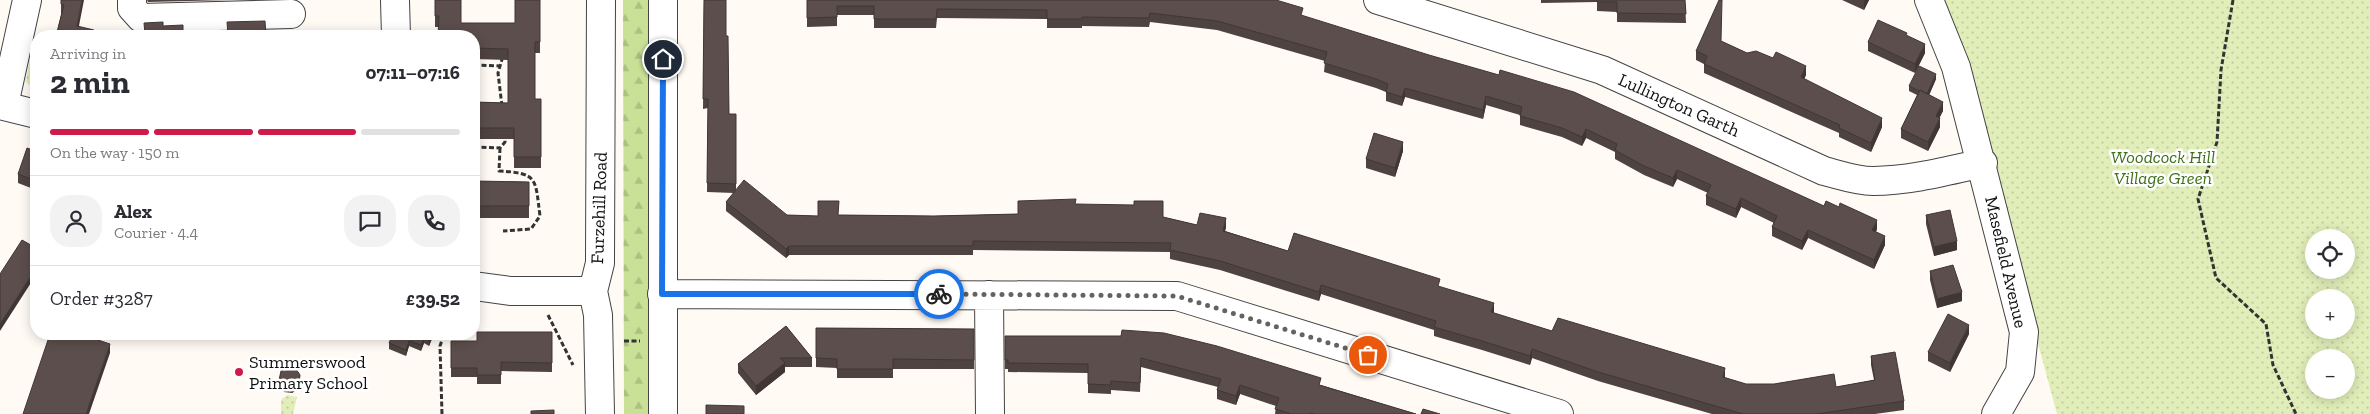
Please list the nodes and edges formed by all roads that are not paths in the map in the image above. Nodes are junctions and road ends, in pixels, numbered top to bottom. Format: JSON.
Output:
{"nodes":[{"id":1,"x":26,"y":0,"type":"edge"},
{"id":2,"x":396,"y":0,"type":"edge"},
{"id":3,"x":601,"y":0,"type":"edge"},
{"id":4,"x":663,"y":0,"type":"edge"},
{"id":5,"x":1378,"y":0,"type":"edge"},
{"id":6,"x":1929,"y":0,"type":"edge"},
{"id":7,"x":136,"y":9,"type":"edge"},
{"id":8,"x":291,"y":14,"type":"dead end"},
{"id":9,"x":200,"y":27,"type":"edge"},
{"id":10,"x":396,"y":30,"type":"edge"},
{"id":11,"x":2,"y":105,"type":"edge"},
{"id":12,"x":30,"y":112,"type":"edge"},
{"id":13,"x":1982,"y":163,"type":"junction"},
{"id":14,"x":480,"y":287,"type":"edge"},
{"id":15,"x":593,"y":291,"type":"junction"},
{"id":16,"x":662,"y":294,"type":"junction"},
{"id":17,"x":989,"y":294,"type":"junction"},
{"id":18,"x":600,"y":414,"type":"edge"},
{"id":19,"x":663,"y":414,"type":"edge"},
{"id":20,"x":990,"y":414,"type":"edge"},
{"id":21,"x":1559,"y":414,"type":"edge"},
{"id":22,"x":1996,"y":414,"type":"edge"}],
"edges":[{"from":1,"to":11,"type":"street"},
{"from":2,"to":10,"type":"street"},
{"from":3,"to":15,"type":"street","name":"Furzehill Road"},
{"from":4,"to":16,"type":"street"},
{"from":5,"to":13,"type":"street","name":"Lullington Garth"},
{"from":6,"to":13,"type":"street","name":"Masefield Avenue"},
{"from":7,"to":9,"type":"street"},
{"from":8,"to":9,"type":"street"},
{"from":11,"to":12,"type":"street"},
{"from":13,"to":22,"type":"street","name":"Masefield Avenue"},
{"from":14,"to":15,"type":"street"},
{"from":15,"to":18,"type":"street","name":"Furzehill Road"},
{"from":16,"to":17,"type":"street"},
{"from":16,"to":19,"type":"street"},
{"from":17,"to":20,"type":"street"},
{"from":17,"to":21,"type":"street"}]}
